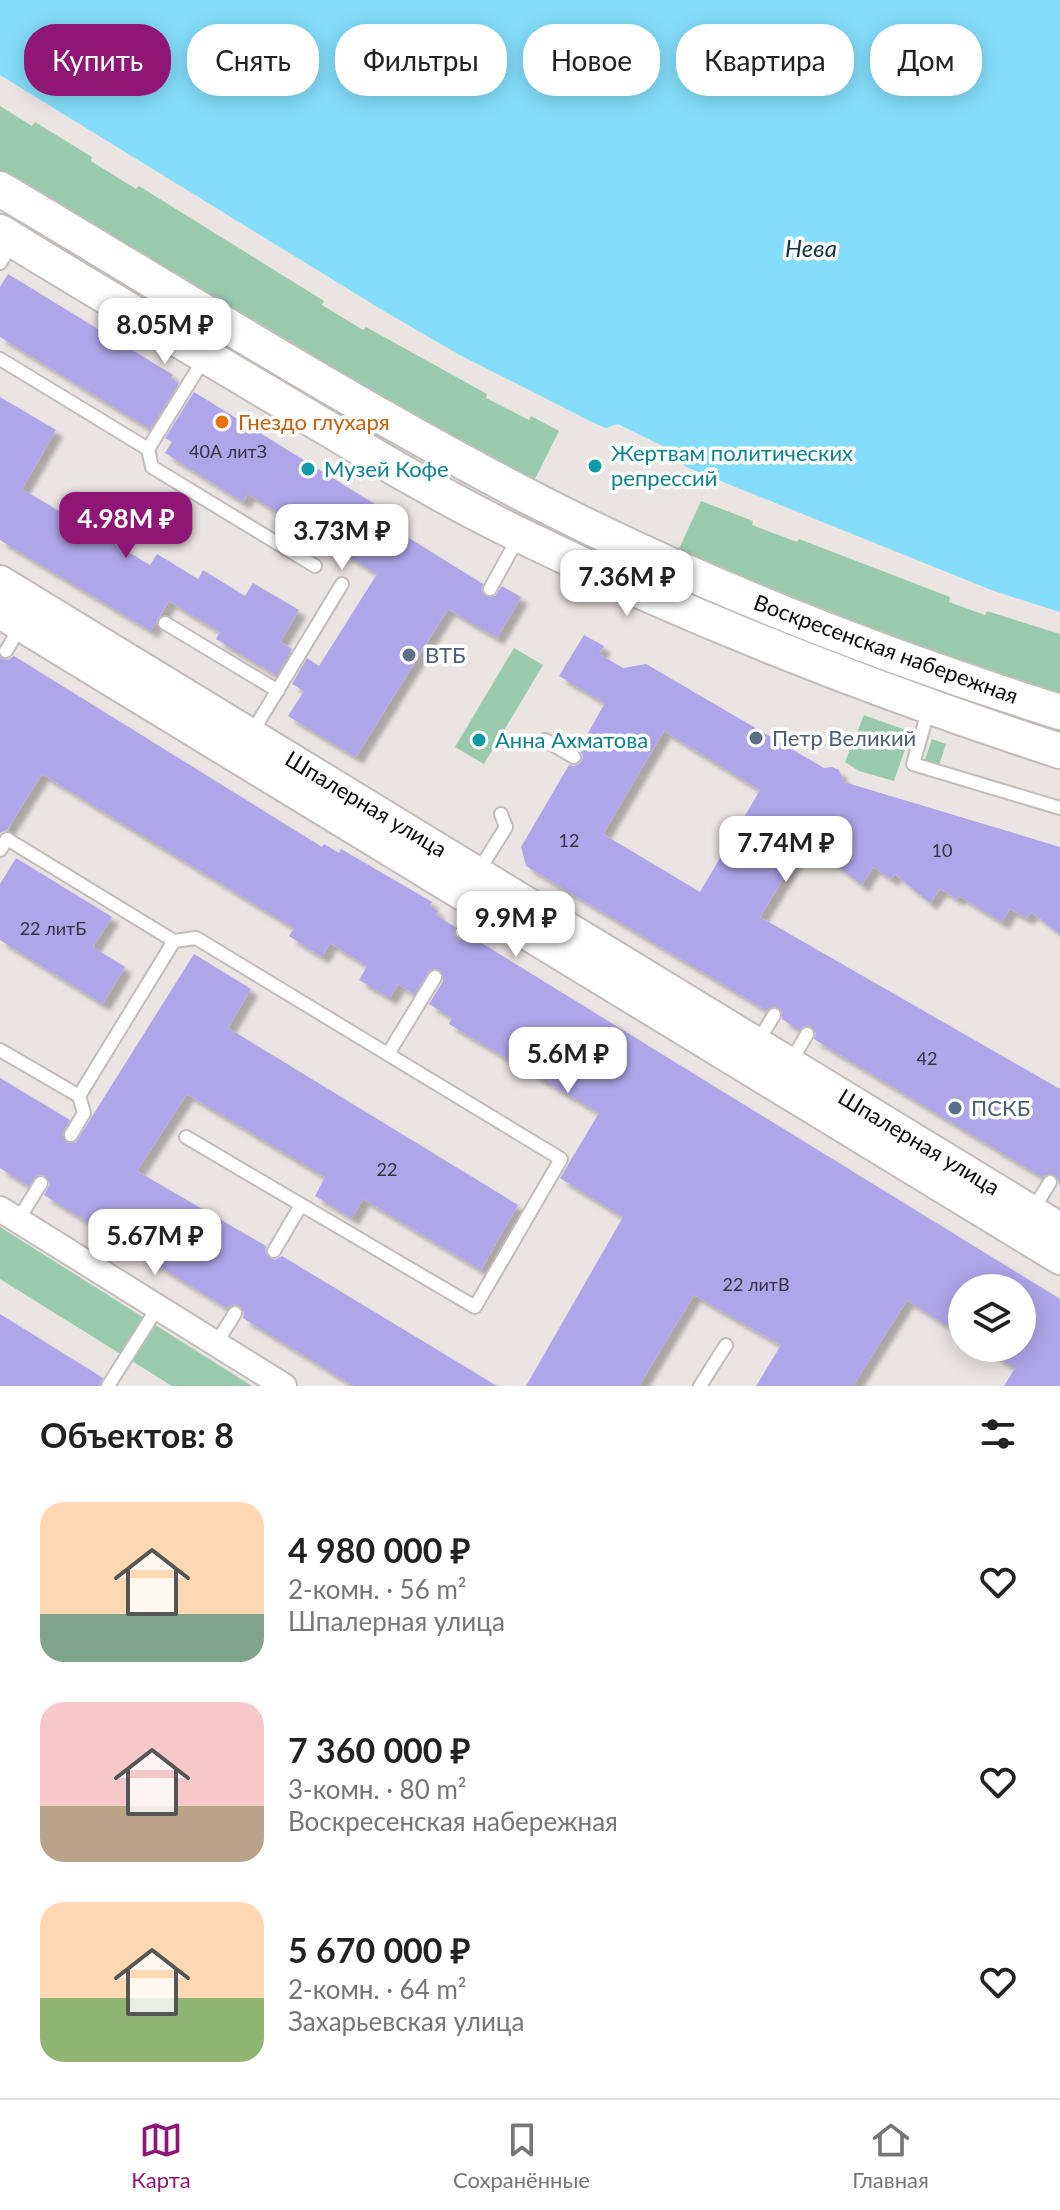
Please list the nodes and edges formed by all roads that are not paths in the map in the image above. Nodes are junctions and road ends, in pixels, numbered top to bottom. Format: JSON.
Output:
{"nodes":[{"id":1,"x":0,"y":189,"type":"edge"},
{"id":2,"x":5,"y":245,"type":"edge"},
{"id":3,"x":206,"y":356,"type":"junction"},
{"id":4,"x":0,"y":359,"type":"edge"},
{"id":5,"x":148,"y":449,"type":"junction"},
{"id":6,"x":519,"y":535,"type":"junction"},
{"id":7,"x":315,"y":566,"type":"dead end"},
{"id":8,"x":0,"y":581,"type":"edge"},
{"id":9,"x":342,"y":584,"type":"dead end"},
{"id":10,"x":490,"y":589,"type":"dead end"},
{"id":11,"x":165,"y":623,"type":"dead end"},
{"id":12,"x":9,"y":630,"type":"edge"},
{"id":13,"x":278,"y":691,"type":"junction"},
{"id":14,"x":929,"y":708,"type":"junction"},
{"id":15,"x":1060,"y":712,"type":"edge"},
{"id":16,"x":251,"y":734,"type":"junction"},
{"id":17,"x":545,"y":740,"type":"dead end"},
{"id":18,"x":1060,"y":751,"type":"edge"},
{"id":19,"x":574,"y":757,"type":"dead end"},
{"id":20,"x":1060,"y":808,"type":"edge"},
{"id":21,"x":501,"y":814,"type":"dead end"},
{"id":22,"x":0,"y":850,"type":"edge"},
{"id":23,"x":478,"y":872,"type":"junction"},
{"id":24,"x":479,"y":905,"type":"junction"},
{"id":25,"x":462,"y":932,"type":"dead end"},
{"id":26,"x":174,"y":941,"type":"junction"},
{"id":27,"x":435,"y":977,"type":"dead end"},
{"id":28,"x":774,"y":1015,"type":"dead end"},
{"id":29,"x":807,"y":1034,"type":"dead end"},
{"id":30,"x":757,"y":1043,"type":"junction"},
{"id":31,"x":0,"y":1050,"type":"edge"},
{"id":32,"x":388,"y":1054,"type":"junction"},
{"id":33,"x":790,"y":1063,"type":"junction"},
{"id":34,"x":79,"y":1096,"type":"junction"},
{"id":35,"x":71,"y":1135,"type":"dead end"},
{"id":36,"x":186,"y":1137,"type":"dead end"},
{"id":37,"x":1050,"y":1182,"type":"dead end"},
{"id":38,"x":41,"y":1183,"type":"dead end"},
{"id":39,"x":301,"y":1205,"type":"junction"},
{"id":40,"x":1032,"y":1211,"type":"junction"},
{"id":41,"x":9,"y":1215,"type":"edge"},
{"id":42,"x":1060,"y":1228,"type":"edge"},
{"id":43,"x":274,"y":1251,"type":"dead end"},
{"id":44,"x":1060,"y":1259,"type":"edge"},
{"id":45,"x":158,"y":1307,"type":"junction"},
{"id":46,"x":235,"y":1313,"type":"dead end"},
{"id":47,"x":216,"y":1344,"type":"junction"},
{"id":48,"x":726,"y":1345,"type":"dead end"},
{"id":49,"x":108,"y":1386,"type":"edge"},
{"id":50,"x":284,"y":1386,"type":"edge"},
{"id":51,"x":700,"y":1386,"type":"edge"}],
"edges":[{"from":1,"to":15,"type":"main road","name":"Воскресенская набережная"},
{"from":2,"to":3,"type":"main road","name":"Воскресенская набережная"},
{"from":3,"to":5,"type":"lane"},
{"from":3,"to":6,"type":"main road","name":"Воскресенская набережная"},
{"from":4,"to":5,"type":"lane"},
{"from":5,"to":7,"type":"lane"},
{"from":6,"to":10,"type":"lane"},
{"from":6,"to":14,"type":"main road","name":"Воскресенская набережная"},
{"from":8,"to":16,"type":"street","name":"Шпалерная улица"},
{"from":9,"to":13,"type":"lane"},
{"from":11,"to":13,"type":"lane"},
{"from":12,"to":24,"type":"street","name":"Шпалерная улица"},
{"from":13,"to":16,"type":"lane"},
{"from":14,"to":18,"type":"main road","name":"Воскресенская набережная"},
{"from":14,"to":20,"type":"lane"},
{"from":16,"to":23,"type":"street","name":"Шпалерная улица"},
{"from":17,"to":19,"type":"lane"},
{"from":21,"to":23,"type":"lane"},
{"from":22,"to":26,"type":"lane"},
{"from":23,"to":30,"type":"street","name":"Шпалерная улица"},
{"from":24,"to":25,"type":"lane"},
{"from":24,"to":44,"type":"street","name":"Шпалерная улица"},
{"from":26,"to":32,"type":"lane"},
{"from":26,"to":34,"type":"lane"},
{"from":27,"to":32,"type":"lane"},
{"from":28,"to":30,"type":"lane"},
{"from":29,"to":33,"type":"lane"},
{"from":30,"to":33,"type":"street","name":"Шпалерная улица"},
{"from":31,"to":34,"type":"lane"},
{"from":32,"to":39,"type":"lane"},
{"from":33,"to":40,"type":"street","name":"Шпалерная улица"},
{"from":34,"to":35,"type":"lane"},
{"from":36,"to":39,"type":"lane"},
{"from":37,"to":40,"type":"lane"},
{"from":38,"to":41,"type":"lane"},
{"from":39,"to":43,"type":"lane"},
{"from":40,"to":42,"type":"street","name":"Шпалерная улица"},
{"from":41,"to":45,"type":"street"},
{"from":45,"to":47,"type":"street"},
{"from":45,"to":49,"type":"lane"},
{"from":46,"to":47,"type":"lane"},
{"from":47,"to":50,"type":"street"},
{"from":48,"to":51,"type":"lane"}]}
